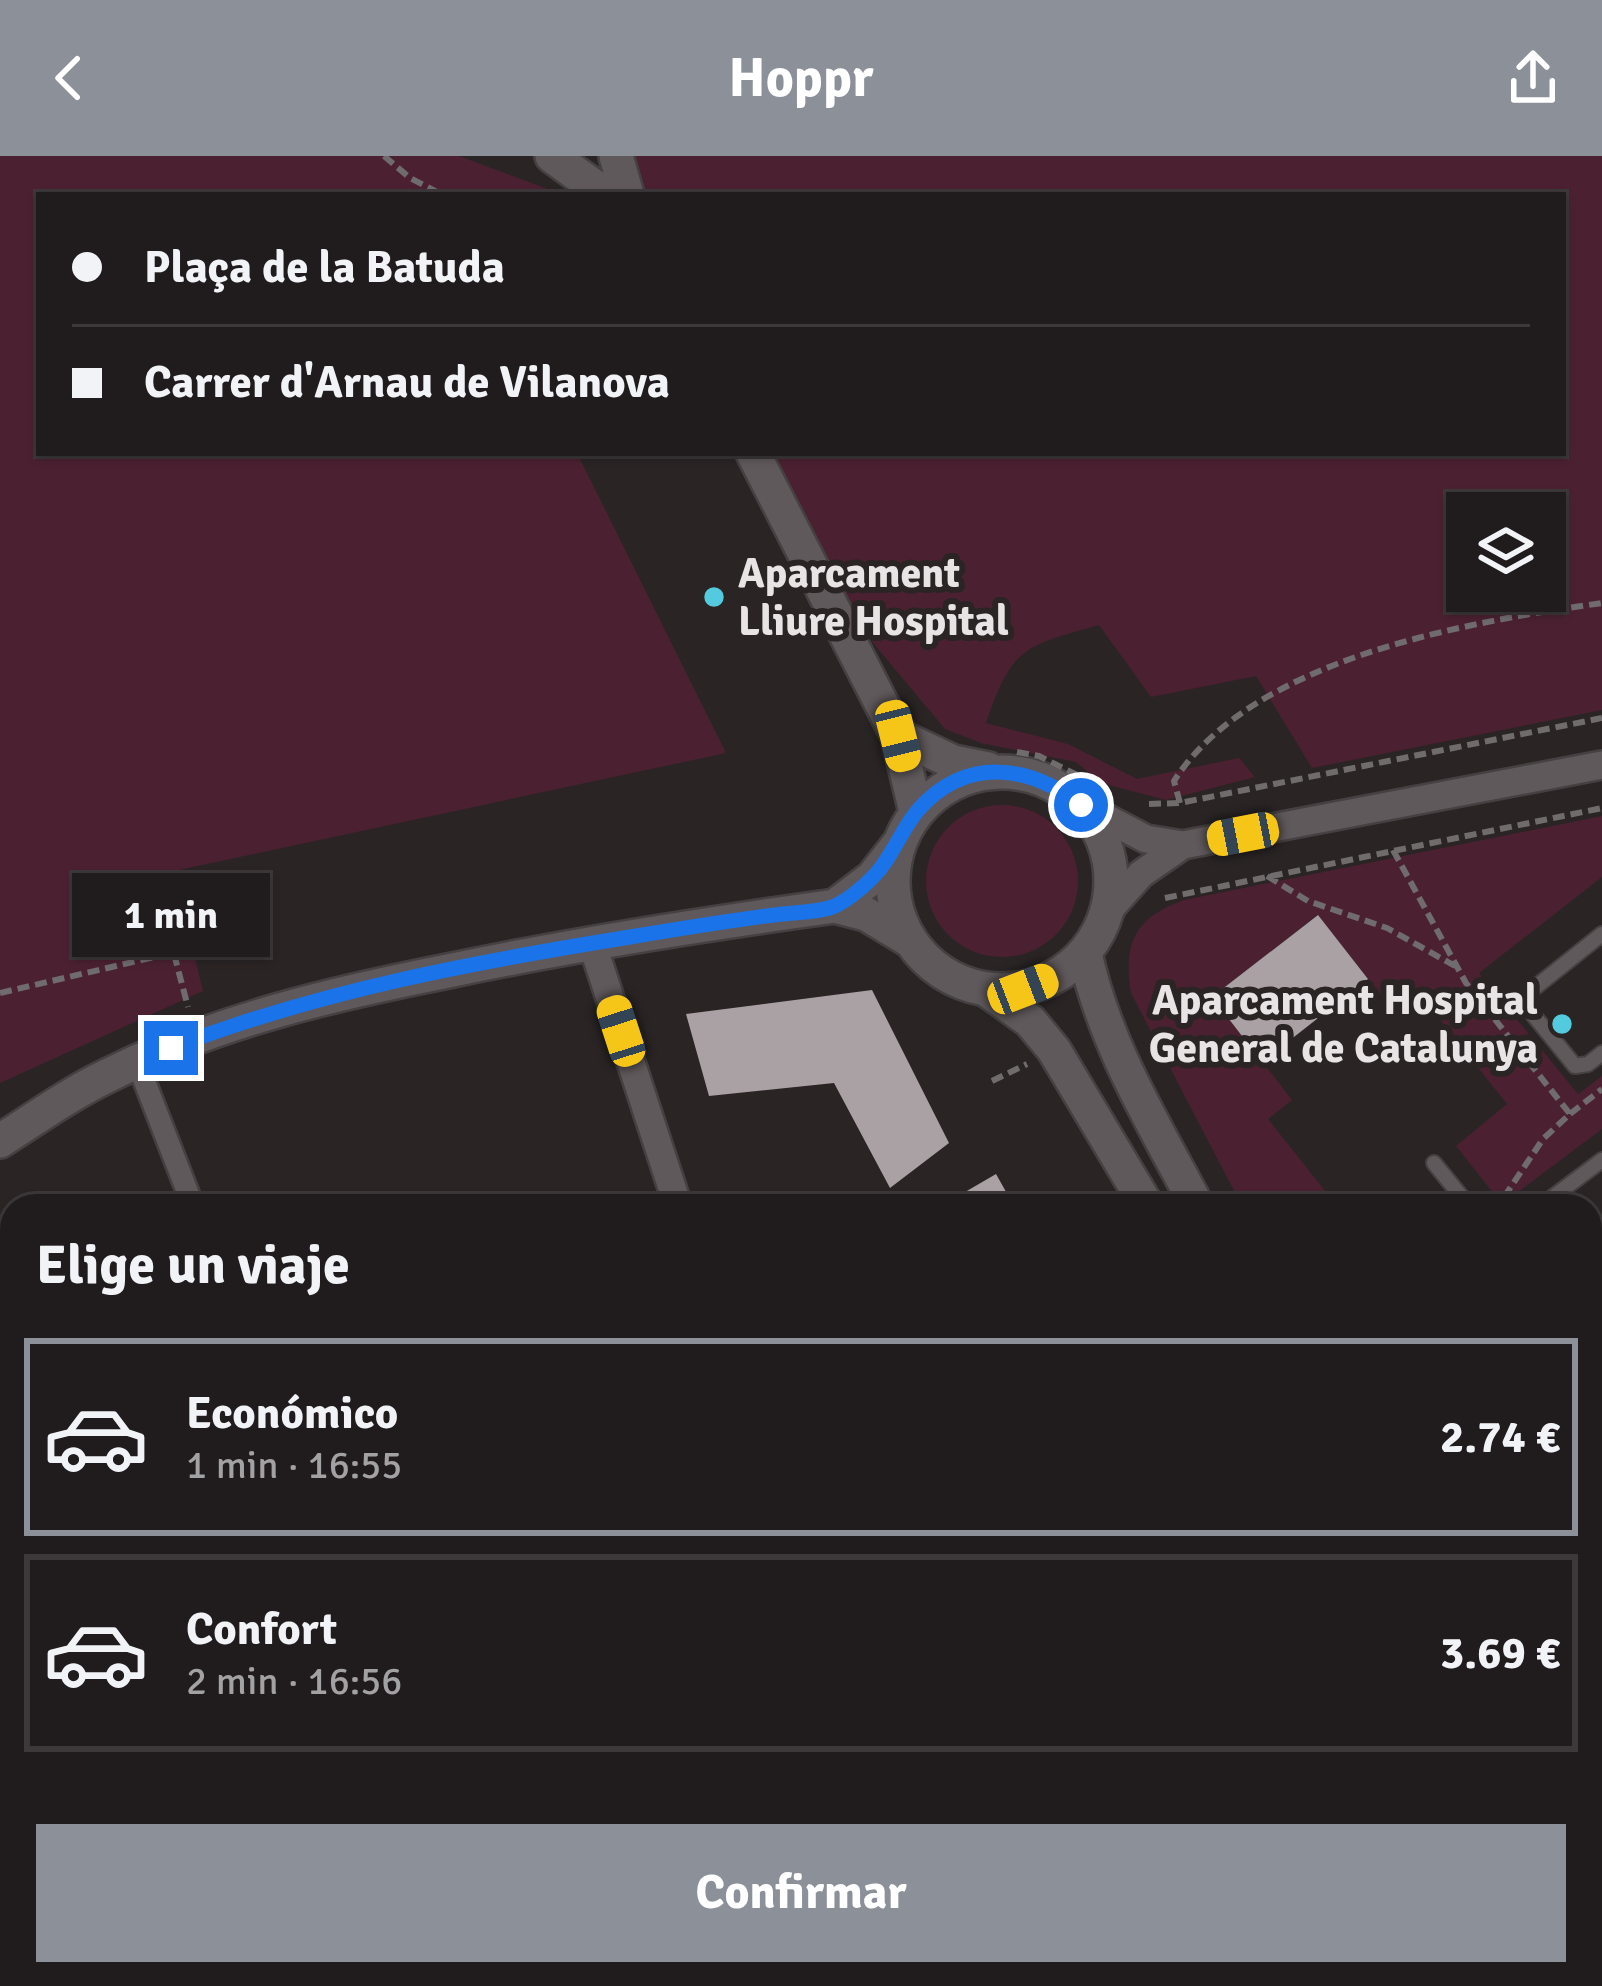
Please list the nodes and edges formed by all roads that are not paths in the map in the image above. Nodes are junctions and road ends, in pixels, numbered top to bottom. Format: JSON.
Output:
{"nodes":[{"id":1,"x":552,"y":156,"type":"edge"},
{"id":2,"x":616,"y":156,"type":"edge"},
{"id":3,"x":602,"y":192,"type":"edge"},
{"id":4,"x":626,"y":192,"type":"edge"},
{"id":5,"x":755,"y":456,"type":"edge"},
{"id":6,"x":898,"y":736,"type":"junction"},
{"id":7,"x":1006,"y":762,"type":"junction"},
{"id":8,"x":1602,"y":765,"type":"edge"},
{"id":9,"x":1084,"y":793,"type":"junction"},
{"id":10,"x":916,"y":812,"type":"junction"},
{"id":11,"x":898,"y":844,"type":"junction"},
{"id":12,"x":1184,"y":845,"type":"junction"},
{"id":13,"x":835,"y":906,"type":"junction"},
{"id":14,"x":1108,"y":911,"type":"junction"},
{"id":15,"x":1602,"y":934,"type":"edge"},
{"id":16,"x":909,"y":940,"type":"junction"},
{"id":17,"x":592,"y":943,"type":"junction"},
{"id":18,"x":1085,"y":953,"type":"junction"},
{"id":19,"x":986,"y":990,"type":"junction"},
{"id":20,"x":1602,"y":1053,"type":"edge"},
{"id":21,"x":137,"y":1062,"type":"junction"},
{"id":22,"x":0,"y":1141,"type":"edge"},
{"id":23,"x":1602,"y":1160,"type":"edge"},
{"id":24,"x":1434,"y":1163,"type":"dead end"},
{"id":25,"x":188,"y":1194,"type":"edge"},
{"id":26,"x":675,"y":1194,"type":"edge"},
{"id":27,"x":1140,"y":1194,"type":"edge"},
{"id":28,"x":1190,"y":1194,"type":"edge"},
{"id":29,"x":1459,"y":1194,"type":"edge"},
{"id":30,"x":1557,"y":1194,"type":"edge"}],
"edges":[{"from":1,"to":3,"type":"street"},
{"from":2,"to":4,"type":"street"},
{"from":5,"to":6,"type":"street"},
{"from":6,"to":7,"type":"street"},
{"from":6,"to":10,"type":"street"},
{"from":7,"to":9,"type":"street"},
{"from":7,"to":10,"type":"street"},
{"from":8,"to":12,"type":"street"},
{"from":9,"to":12,"type":"street"},
{"from":9,"to":14,"type":"street"},
{"from":10,"to":11,"type":"street"},
{"from":11,"to":13,"type":"street"},
{"from":11,"to":16,"type":"street"},
{"from":12,"to":14,"type":"street"},
{"from":13,"to":16,"type":"street"},
{"from":13,"to":17,"type":"street"},
{"from":14,"to":18,"type":"street"},
{"from":15,"to":20,"type":"lane"},
{"from":16,"to":19,"type":"street"},
{"from":17,"to":21,"type":"street"},
{"from":17,"to":26,"type":"street"},
{"from":18,"to":19,"type":"street"},
{"from":18,"to":28,"type":"street"},
{"from":19,"to":27,"type":"street"},
{"from":21,"to":22,"type":"street"},
{"from":21,"to":25,"type":"street"},
{"from":23,"to":30,"type":"lane"},
{"from":24,"to":29,"type":"lane"}]}
